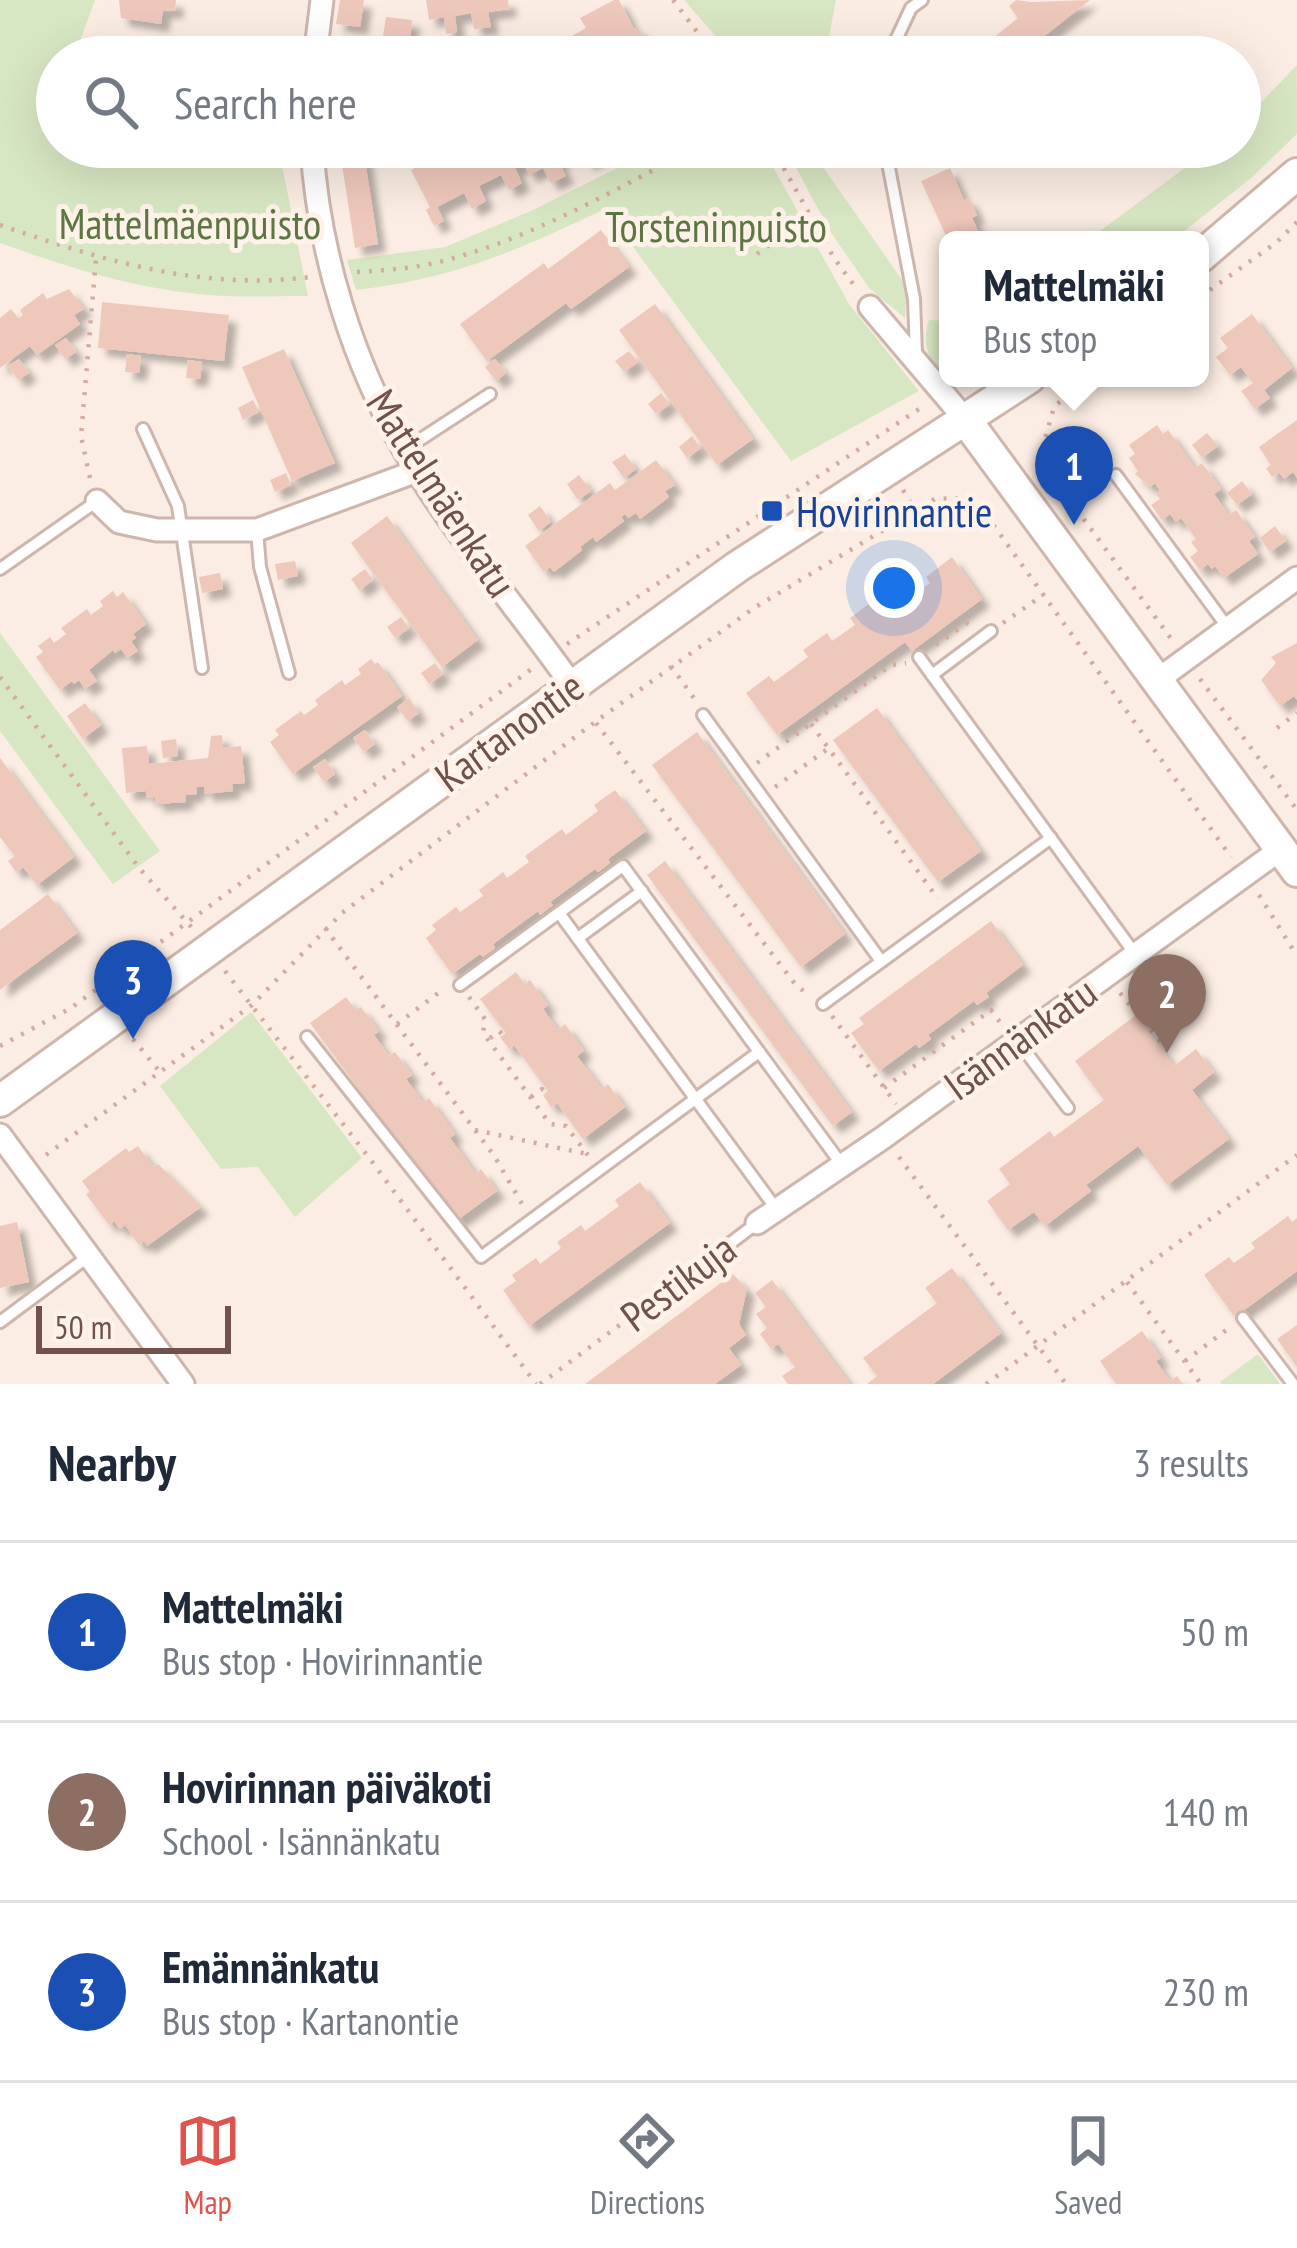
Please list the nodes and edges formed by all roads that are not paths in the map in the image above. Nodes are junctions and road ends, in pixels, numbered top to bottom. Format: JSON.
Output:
{"nodes":[{"id":1,"x":322,"y":0,"type":"edge"},
{"id":2,"x":922,"y":0,"type":"edge"},
{"id":3,"x":317,"y":36,"type":"edge"},
{"id":4,"x":898,"y":36,"type":"edge"},
{"id":5,"x":314,"y":168,"type":"edge"},
{"id":6,"x":889,"y":168,"type":"edge"},
{"id":7,"x":1297,"y":174,"type":"edge"},
{"id":8,"x":1209,"y":249,"type":"edge"},
{"id":9,"x":870,"y":307,"type":"road end"},
{"id":10,"x":916,"y":357,"type":"junction"},
{"id":11,"x":939,"y":386,"type":"edge"},
{"id":12,"x":940,"y":387,"type":"edge"},
{"id":13,"x":1015,"y":387,"type":"edge"},
{"id":14,"x":490,"y":394,"type":"dead end"},
{"id":15,"x":965,"y":419,"type":"junction"},
{"id":16,"x":143,"y":430,"type":"dead end"},
{"id":17,"x":404,"y":450,"type":"junction"},
{"id":18,"x":418,"y":471,"type":"junction"},
{"id":19,"x":1116,"y":475,"type":"dead end"},
{"id":20,"x":98,"y":501,"type":"joint"},
{"id":21,"x":257,"y":530,"type":"junction"},
{"id":22,"x":182,"y":532,"type":"junction"},
{"id":23,"x":0,"y":568,"type":"edge"},
{"id":24,"x":1297,"y":578,"type":"edge"},
{"id":25,"x":1228,"y":628,"type":"junction"},
{"id":26,"x":992,"y":632,"type":"road end"},
{"id":27,"x":920,"y":657,"type":"road end"},
{"id":28,"x":202,"y":668,"type":"dead end"},
{"id":29,"x":289,"y":673,"type":"dead end"},
{"id":30,"x":932,"y":675,"type":"junction"},
{"id":31,"x":1156,"y":681,"type":"junction"},
{"id":32,"x":572,"y":685,"type":"junction"},
{"id":33,"x":703,"y":715,"type":"road end"},
{"id":34,"x":1051,"y":838,"type":"junction"},
{"id":35,"x":1289,"y":860,"type":"edge"},
{"id":36,"x":642,"y":891,"type":"junction"},
{"id":37,"x":559,"y":913,"type":"junction"},
{"id":38,"x":578,"y":938,"type":"junction"},
{"id":39,"x":1135,"y":954,"type":"junction"},
{"id":40,"x":881,"y":961,"type":"junction"},
{"id":41,"x":460,"y":985,"type":"road end"},
{"id":42,"x":823,"y":1004,"type":"road end"},
{"id":43,"x":1010,"y":1033,"type":"junction"},
{"id":44,"x":307,"y":1037,"type":"dead end"},
{"id":45,"x":760,"y":1052,"type":"junction"},
{"id":46,"x":695,"y":1099,"type":"junction"},
{"id":47,"x":0,"y":1101,"type":"edge"},
{"id":48,"x":1068,"y":1108,"type":"dead end"},
{"id":49,"x":0,"y":1135,"type":"edge"},
{"id":50,"x":842,"y":1165,"type":"junction"},
{"id":51,"x":777,"y":1210,"type":"junction"},
{"id":52,"x":757,"y":1223,"type":"joint"},
{"id":53,"x":89,"y":1256,"type":"junction"},
{"id":54,"x":712,"y":1257,"type":"road end"},
{"id":55,"x":1243,"y":1318,"type":"dead end"},
{"id":56,"x":0,"y":1322,"type":"edge"},
{"id":57,"x":183,"y":1384,"type":"edge"},
{"id":58,"x":1293,"y":1384,"type":"edge"}],
"edges":[{"from":1,"to":3,"type":"street"},
{"from":2,"to":4,"type":"lane"},
{"from":5,"to":17,"type":"street","name":"Mattelmäenkatu"},
{"from":6,"to":10,"type":"lane"},
{"from":7,"to":8,"type":"street"},
{"from":9,"to":10,"type":"street"},
{"from":10,"to":11,"type":"street"},
{"from":12,"to":15,"type":"street"},
{"from":13,"to":15,"type":"street","name":"Kartanontie"},
{"from":14,"to":17,"type":"lane"},
{"from":15,"to":31,"type":"street"},
{"from":15,"to":32,"type":"street","name":"Kartanontie"},
{"from":16,"to":22,"type":"lane"},
{"from":17,"to":18,"type":"street","name":"Mattelmäenkatu"},
{"from":18,"to":21,"type":"street"},
{"from":18,"to":32,"type":"street","name":"Mattelmäenkatu"},
{"from":19,"to":25,"type":"lane"},
{"from":20,"to":22,"type":"street"},
{"from":20,"to":23,"type":"lane"},
{"from":21,"to":22,"type":"street"},
{"from":21,"to":29,"type":"lane"},
{"from":22,"to":28,"type":"lane"},
{"from":24,"to":25,"type":"street"},
{"from":25,"to":31,"type":"street"},
{"from":26,"to":30,"type":"lane"},
{"from":27,"to":30,"type":"lane"},
{"from":30,"to":34,"type":"lane"},
{"from":31,"to":35,"type":"street"},
{"from":32,"to":47,"type":"street","name":"Kartanontie"},
{"from":33,"to":40,"type":"lane"},
{"from":34,"to":39,"type":"lane"},
{"from":34,"to":40,"type":"lane"},
{"from":35,"to":39,"type":"street","name":"Isännänkatu"},
{"from":36,"to":37,"type":"lane"},
{"from":36,"to":38,"type":"lane"},
{"from":36,"to":45,"type":"lane"},
{"from":37,"to":38,"type":"lane"},
{"from":37,"to":41,"type":"lane"},
{"from":38,"to":46,"type":"lane"},
{"from":39,"to":43,"type":"street","name":"Isännänkatu"},
{"from":40,"to":42,"type":"lane"},
{"from":43,"to":48,"type":"lane"},
{"from":43,"to":50,"type":"street","name":"Isännänkatu"},
{"from":44,"to":46,"type":"lane"},
{"from":45,"to":46,"type":"lane"},
{"from":45,"to":50,"type":"lane"},
{"from":46,"to":51,"type":"lane"},
{"from":49,"to":53,"type":"street"},
{"from":50,"to":51,"type":"street","name":"Isännänkatu"},
{"from":51,"to":52,"type":"street","name":"Isännänkatu"},
{"from":52,"to":54,"type":"lane","name":"Pestikuja"},
{"from":53,"to":56,"type":"lane"},
{"from":53,"to":57,"type":"street"},
{"from":55,"to":58,"type":"lane"}]}
